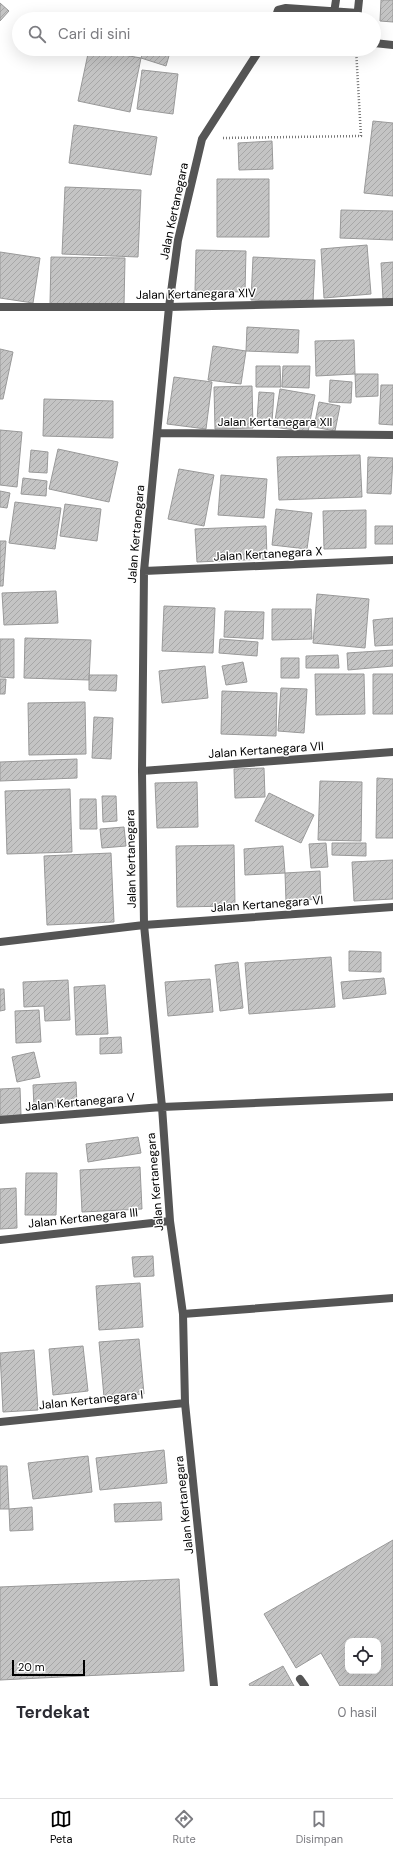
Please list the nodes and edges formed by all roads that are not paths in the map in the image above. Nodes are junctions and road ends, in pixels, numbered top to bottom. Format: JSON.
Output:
{"nodes":[{"id":1,"x":336,"y":0,"type":"edge"},
{"id":2,"x":359,"y":0,"type":"edge"},
{"id":3,"x":277,"y":12,"type":"edge"},
{"id":4,"x":313,"y":12,"type":"edge"},
{"id":5,"x":334,"y":12,"type":"edge"},
{"id":6,"x":358,"y":12,"type":"edge"},
{"id":7,"x":381,"y":44,"type":"edge"},
{"id":8,"x":393,"y":45,"type":"edge"},
{"id":9,"x":255,"y":56,"type":"edge"},
{"id":10,"x":393,"y":302,"type":"edge"},
{"id":11,"x":0,"y":307,"type":"edge"},
{"id":12,"x":169,"y":307,"type":"junction"},
{"id":13,"x":158,"y":433,"type":"junction"},
{"id":14,"x":393,"y":435,"type":"edge"},
{"id":15,"x":393,"y":560,"type":"edge"},
{"id":16,"x":144,"y":571,"type":"junction"},
{"id":17,"x":393,"y":752,"type":"edge"},
{"id":18,"x":142,"y":771,"type":"junction"},
{"id":19,"x":393,"y":907,"type":"edge"},
{"id":20,"x":144,"y":925,"type":"junction"},
{"id":21,"x":0,"y":942,"type":"edge"},
{"id":22,"x":393,"y":1097,"type":"edge"},
{"id":23,"x":162,"y":1107,"type":"junction"},
{"id":24,"x":0,"y":1120,"type":"edge"},
{"id":25,"x":170,"y":1221,"type":"junction"},
{"id":26,"x":0,"y":1240,"type":"edge"},
{"id":27,"x":393,"y":1298,"type":"edge"},
{"id":28,"x":183,"y":1314,"type":"junction"},
{"id":29,"x":185,"y":1403,"type":"junction"},
{"id":30,"x":0,"y":1422,"type":"edge"},
{"id":31,"x":214,"y":1686,"type":"edge"}],
"edges":[{"from":1,"to":5,"type":"street"},
{"from":2,"to":6,"type":"street"},
{"from":3,"to":4,"type":"street"},
{"from":7,"to":8,"type":"street"},
{"from":9,"to":12,"type":"street","name":"Jalan Kertanegara"},
{"from":10,"to":12,"type":"street","name":"Jalan Kertanegara XIV"},
{"from":11,"to":12,"type":"street","name":"Jalan Kertanegara XIV"},
{"from":12,"to":13,"type":"street","name":"Jalan Kertanegara"},
{"from":13,"to":14,"type":"street","name":"Jalan Kertanegara XII"},
{"from":13,"to":16,"type":"street","name":"Jalan Kertanegara"},
{"from":15,"to":16,"type":"street","name":"Jalan Kertanegara X"},
{"from":16,"to":18,"type":"street","name":"Jalan Kertanegara"},
{"from":17,"to":18,"type":"street","name":"Jalan Kertanegara VII"},
{"from":18,"to":20,"type":"street","name":"Jalan Kertanegara"},
{"from":19,"to":20,"type":"street","name":"Jalan Kertanegara VI"},
{"from":20,"to":21,"type":"street"},
{"from":20,"to":23,"type":"street","name":"Jalan Kertanegara"},
{"from":22,"to":23,"type":"street","name":"Jalan Kertanegara V"},
{"from":23,"to":24,"type":"street","name":"Jalan Kertanegara V"},
{"from":23,"to":25,"type":"street","name":"Jalan Kertanegara"},
{"from":25,"to":26,"type":"street","name":"Jalan Kertanegara III"},
{"from":25,"to":28,"type":"street","name":"Jalan Kertanegara"},
{"from":27,"to":28,"type":"street"},
{"from":28,"to":29,"type":"street","name":"Jalan Kertanegara"},
{"from":29,"to":30,"type":"street","name":"Jalan Kertanegara I"},
{"from":29,"to":31,"type":"street","name":"Jalan Kertanegara"}]}
